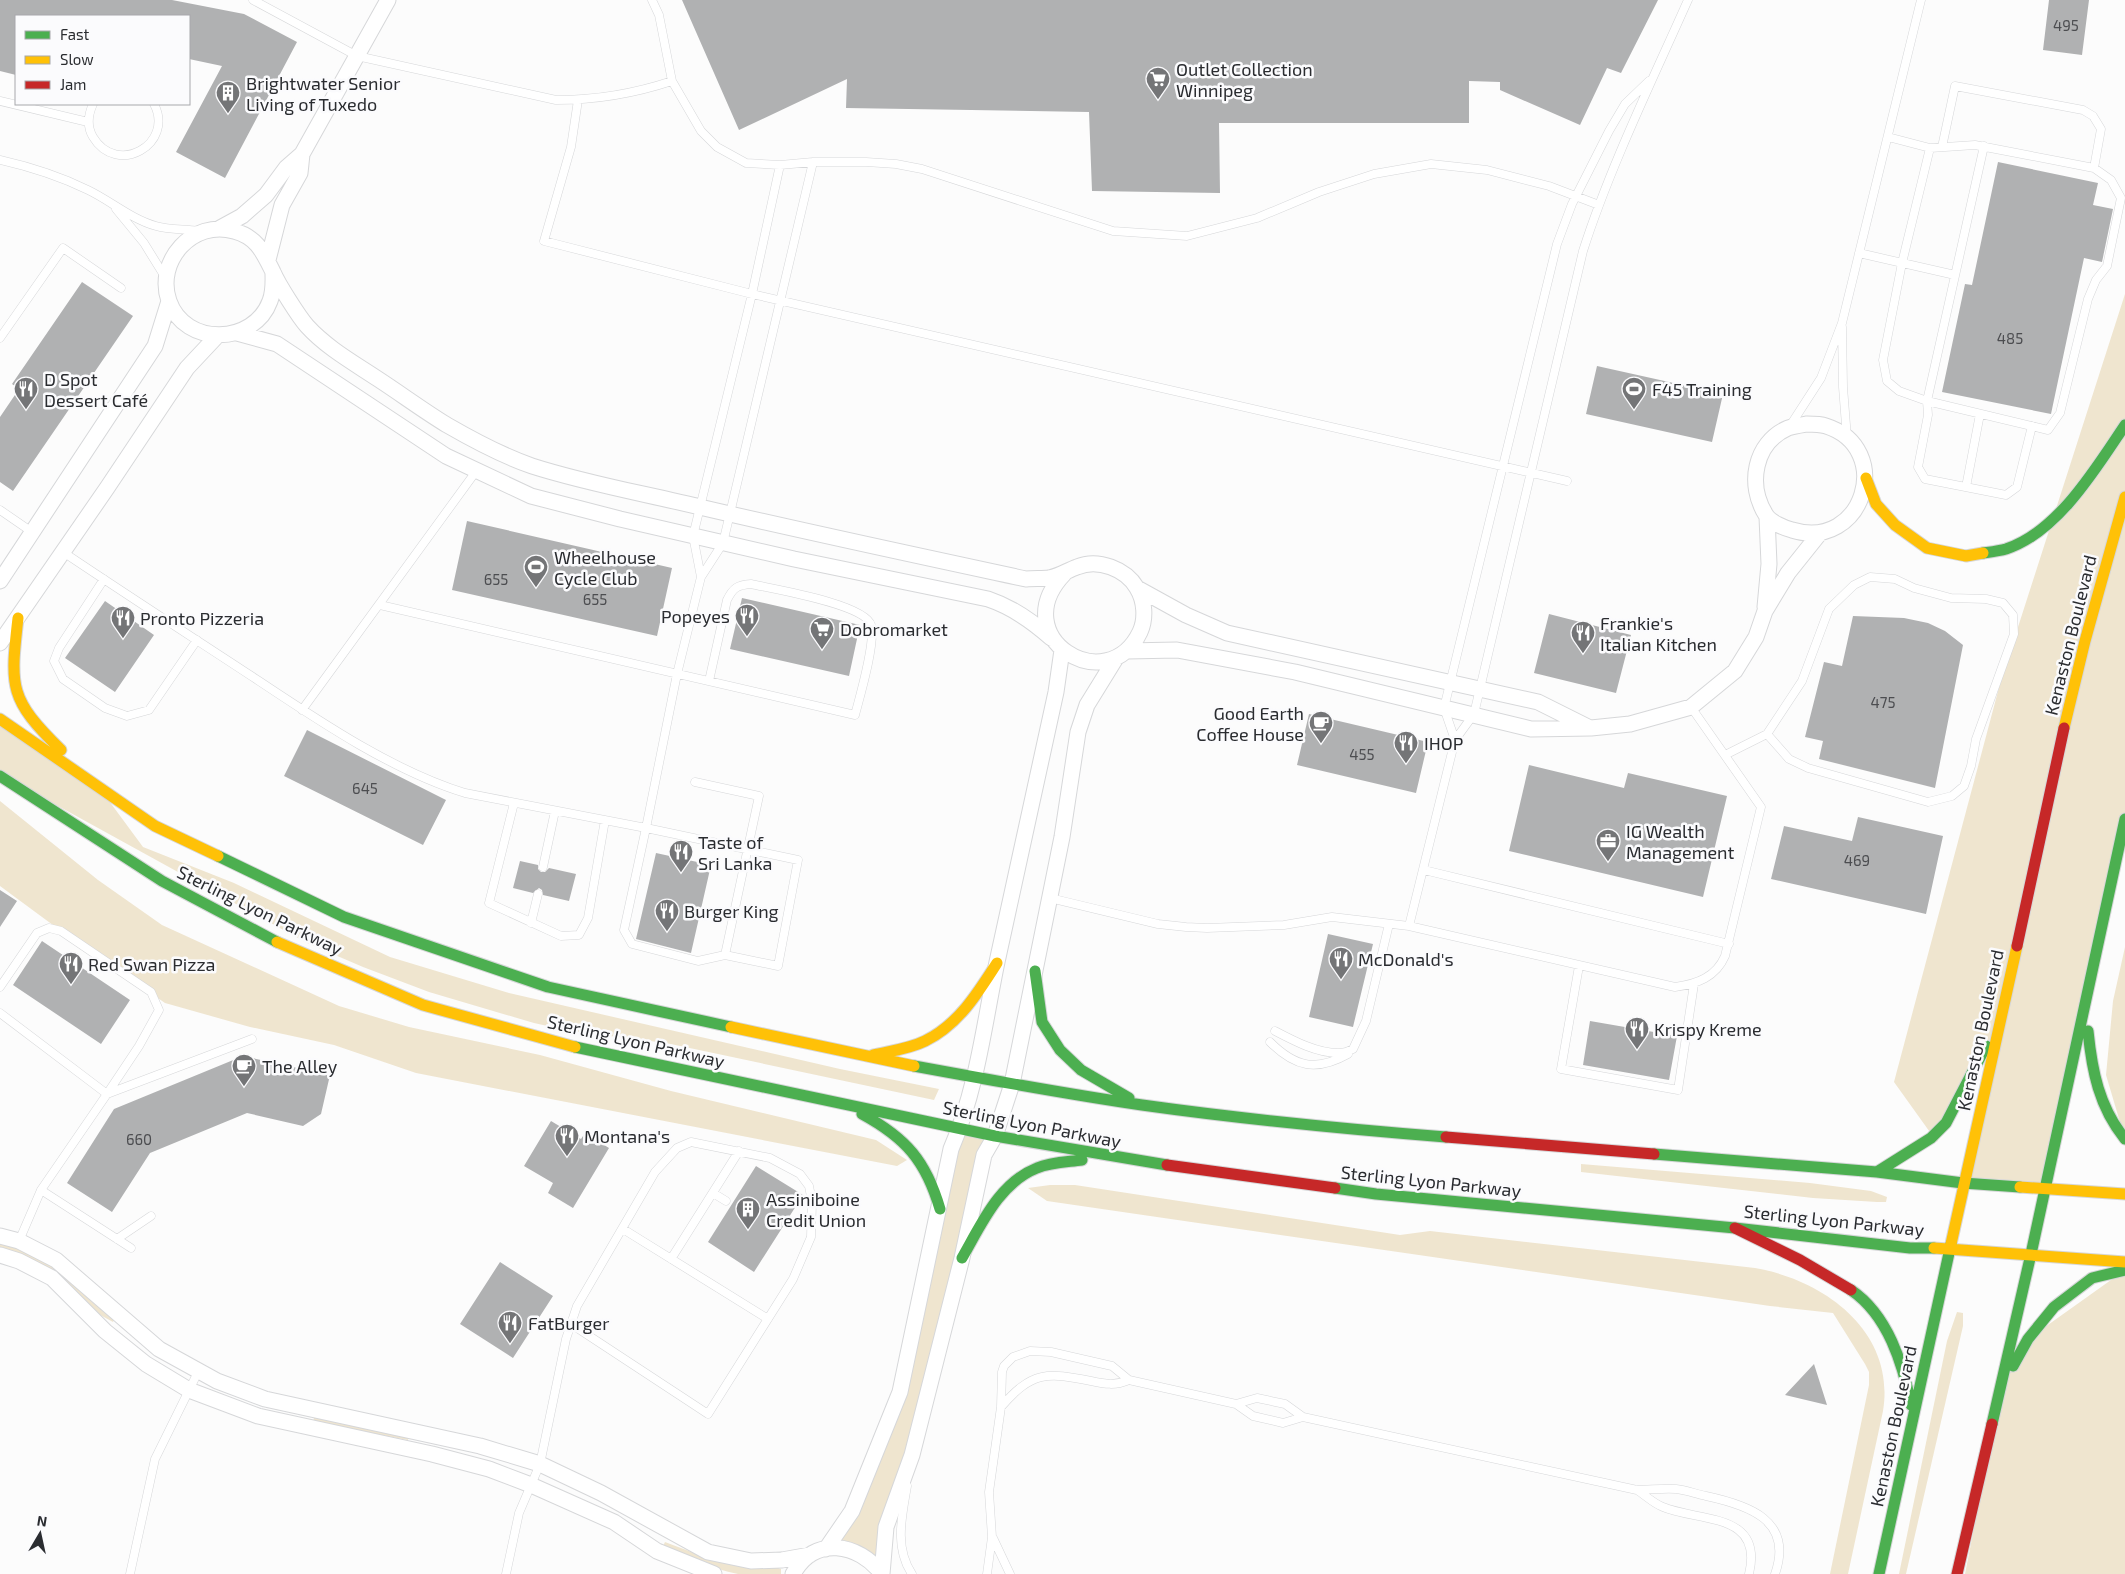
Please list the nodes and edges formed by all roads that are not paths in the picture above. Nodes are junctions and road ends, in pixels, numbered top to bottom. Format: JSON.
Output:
{"nodes":[{"id":1,"x":253,"y":0,"type":"edge"},
{"id":2,"x":388,"y":0,"type":"edge"},
{"id":3,"x":652,"y":0,"type":"edge"},
{"id":4,"x":1688,"y":0,"type":"edge"},
{"id":5,"x":1921,"y":0,"type":"edge"},
{"id":6,"x":357,"y":56,"type":"junction"},
{"id":7,"x":1652,"y":78,"type":"junction"},
{"id":8,"x":672,"y":81,"type":"junction"},
{"id":9,"x":578,"y":100,"type":"junction"},
{"id":10,"x":0,"y":101,"type":"edge"},
{"id":11,"x":15,"y":103,"type":"edge"},
{"id":12,"x":29,"y":105,"type":"edge"},
{"id":13,"x":93,"y":105,"type":"edge"},
{"id":14,"x":154,"y":105,"type":"edge"},
{"id":15,"x":44,"y":107,"type":"edge"},
{"id":16,"x":88,"y":122,"type":"junction"},
{"id":17,"x":1888,"y":137,"type":"junction"},
{"id":18,"x":1984,"y":146,"type":"junction"},
{"id":19,"x":1942,"y":147,"type":"junction"},
{"id":20,"x":1930,"y":148,"type":"junction"},
{"id":21,"x":302,"y":154,"type":"junction"},
{"id":22,"x":0,"y":160,"type":"edge"},
{"id":23,"x":813,"y":162,"type":"junction"},
{"id":24,"x":780,"y":165,"type":"junction"},
{"id":25,"x":2094,"y":168,"type":"junction"},
{"id":26,"x":1576,"y":196,"type":"junction"},
{"id":27,"x":1599,"y":205,"type":"junction"},
{"id":28,"x":115,"y":207,"type":"junction"},
{"id":29,"x":220,"y":228,"type":"junction"},
{"id":30,"x":203,"y":231,"type":"junction"},
{"id":31,"x":1859,"y":253,"type":"junction"},
{"id":32,"x":1902,"y":263,"type":"junction"},
{"id":33,"x":270,"y":266,"type":"junction"},
{"id":34,"x":1955,"y":275,"type":"junction"},
{"id":35,"x":166,"y":279,"type":"junction"},
{"id":36,"x":121,"y":288,"type":"dead end"},
{"id":37,"x":752,"y":294,"type":"junction"},
{"id":38,"x":169,"y":301,"type":"junction"},
{"id":39,"x":781,"y":301,"type":"junction"},
{"id":40,"x":1842,"y":323,"type":"junction"},
{"id":41,"x":237,"y":333,"type":"junction"},
{"id":42,"x":217,"y":336,"type":"junction"},
{"id":43,"x":0,"y":338,"type":"edge"},
{"id":44,"x":1927,"y":401,"type":"junction"},
{"id":45,"x":1980,"y":414,"type":"junction"},
{"id":46,"x":2125,"y":425,"type":"edge"},
{"id":47,"x":2032,"y":426,"type":"junction"},
{"id":48,"x":1789,"y":428,"type":"junction"},
{"id":49,"x":1847,"y":439,"type":"junction"},
{"id":50,"x":1504,"y":466,"type":"junction"},
{"id":51,"x":478,"y":470,"type":"junction"},
{"id":52,"x":1531,"y":472,"type":"junction"},
{"id":53,"x":1866,"y":478,"type":"junction"},
{"id":54,"x":1567,"y":481,"type":"dead end"},
{"id":55,"x":1966,"y":487,"type":"junction"},
{"id":56,"x":2125,"y":497,"type":"edge"},
{"id":57,"x":700,"y":507,"type":"junction"},
{"id":58,"x":0,"y":510,"type":"edge"},
{"id":59,"x":729,"y":514,"type":"junction"},
{"id":60,"x":1767,"y":517,"type":"junction"},
{"id":61,"x":32,"y":532,"type":"junction"},
{"id":62,"x":1820,"y":533,"type":"junction"},
{"id":63,"x":693,"y":536,"type":"junction"},
{"id":64,"x":723,"y":543,"type":"junction"},
{"id":65,"x":63,"y":552,"type":"junction"},
{"id":66,"x":1064,"y":574,"type":"junction"},
{"id":67,"x":701,"y":577,"type":"junction"},
{"id":68,"x":104,"y":579,"type":"junction"},
{"id":69,"x":0,"y":581,"type":"edge"},
{"id":70,"x":1137,"y":588,"type":"junction"},
{"id":71,"x":380,"y":605,"type":"junction"},
{"id":72,"x":1765,"y":611,"type":"junction"},
{"id":73,"x":18,"y":618,"type":"junction"},
{"id":74,"x":197,"y":640,"type":"junction"},
{"id":75,"x":0,"y":643,"type":"edge"},
{"id":76,"x":1058,"y":645,"type":"junction"},
{"id":77,"x":1121,"y":654,"type":"junction"},
{"id":78,"x":677,"y":674,"type":"junction"},
{"id":79,"x":709,"y":681,"type":"junction"},
{"id":80,"x":1450,"y":682,"type":"junction"},
{"id":81,"x":1478,"y":689,"type":"junction"},
{"id":82,"x":1691,"y":707,"type":"junction"},
{"id":83,"x":1444,"y":708,"type":"junction"},
{"id":84,"x":302,"y":710,"type":"junction"},
{"id":85,"x":1474,"y":714,"type":"junction"},
{"id":86,"x":0,"y":719,"type":"edge"},
{"id":87,"x":1592,"y":728,"type":"junction"},
{"id":88,"x":1767,"y":734,"type":"junction"},
{"id":89,"x":1455,"y":740,"type":"junction"},
{"id":90,"x":1725,"y":755,"type":"junction"},
{"id":91,"x":0,"y":776,"type":"edge"},
{"id":92,"x":695,"y":782,"type":"dead end"},
{"id":93,"x":101,"y":790,"type":"junction"},
{"id":94,"x":514,"y":803,"type":"junction"},
{"id":95,"x":555,"y":811,"type":"junction"},
{"id":96,"x":2125,"y":819,"type":"edge"},
{"id":97,"x":605,"y":820,"type":"junction"},
{"id":98,"x":646,"y":828,"type":"junction"},
{"id":99,"x":746,"y":850,"type":"junction"},
{"id":100,"x":543,"y":867,"type":"dead end"},
{"id":101,"x":1424,"y":870,"type":"junction"},
{"id":102,"x":538,"y":894,"type":"dead end"},
{"id":103,"x":1050,"y":898,"type":"junction"},
{"id":104,"x":531,"y":923,"type":"junction"},
{"id":105,"x":1389,"y":924,"type":"junction"},
{"id":106,"x":1409,"y":926,"type":"junction"},
{"id":107,"x":1728,"y":944,"type":"junction"},
{"id":108,"x":725,"y":955,"type":"junction"},
{"id":109,"x":997,"y":963,"type":"junction"},
{"id":110,"x":1579,"y":966,"type":"junction"},
{"id":111,"x":1035,"y":971,"type":"junction"},
{"id":112,"x":1694,"y":984,"type":"junction"},
{"id":113,"x":0,"y":987,"type":"edge"},
{"id":114,"x":2087,"y":1004,"type":"junction"},
{"id":115,"x":0,"y":1013,"type":"edge"},
{"id":116,"x":2002,"y":1015,"type":"junction"},
{"id":117,"x":1275,"y":1031,"type":"dead end"},
{"id":118,"x":252,"y":1039,"type":"dead end"},
{"id":119,"x":1270,"y":1042,"type":"dead end"},
{"id":120,"x":1354,"y":1049,"type":"junction"},
{"id":121,"x":869,"y":1057,"type":"junction"},
{"id":122,"x":976,"y":1077,"type":"junction"},
{"id":123,"x":1012,"y":1084,"type":"junction"},
{"id":124,"x":107,"y":1094,"type":"junction"},
{"id":125,"x":846,"y":1105,"type":"junction"},
{"id":126,"x":1143,"y":1105,"type":"junction"},
{"id":127,"x":960,"y":1128,"type":"junction"},
{"id":128,"x":995,"y":1136,"type":"junction"},
{"id":129,"x":2125,"y":1139,"type":"edge"},
{"id":130,"x":739,"y":1151,"type":"junction"},
{"id":131,"x":1118,"y":1158,"type":"junction"},
{"id":132,"x":1877,"y":1172,"type":"junction"},
{"id":133,"x":1963,"y":1184,"type":"junction"},
{"id":134,"x":41,"y":1190,"type":"junction"},
{"id":135,"x":2045,"y":1190,"type":"junction"},
{"id":136,"x":713,"y":1193,"type":"junction"},
{"id":137,"x":2125,"y":1194,"type":"edge"},
{"id":138,"x":726,"y":1201,"type":"dead end"},
{"id":139,"x":940,"y":1209,"type":"junction"},
{"id":140,"x":151,"y":1216,"type":"dead end"},
{"id":141,"x":1735,"y":1228,"type":"junction"},
{"id":142,"x":622,"y":1229,"type":"junction"},
{"id":143,"x":0,"y":1236,"type":"edge"},
{"id":144,"x":117,"y":1239,"type":"junction"},
{"id":145,"x":19,"y":1241,"type":"junction"},
{"id":146,"x":131,"y":1248,"type":"dead end"},
{"id":147,"x":1949,"y":1248,"type":"junction"},
{"id":148,"x":2031,"y":1254,"type":"junction"},
{"id":149,"x":0,"y":1255,"type":"edge"},
{"id":150,"x":962,"y":1258,"type":"junction"},
{"id":151,"x":671,"y":1260,"type":"junction"},
{"id":152,"x":2125,"y":1262,"type":"edge"},
{"id":153,"x":2125,"y":1270,"type":"edge"},
{"id":154,"x":768,"y":1320,"type":"junction"},
{"id":155,"x":571,"y":1324,"type":"junction"},
{"id":156,"x":198,"y":1372,"type":"junction"},
{"id":157,"x":1129,"y":1380,"type":"junction"},
{"id":158,"x":2002,"y":1386,"type":"junction"},
{"id":159,"x":189,"y":1390,"type":"junction"},
{"id":160,"x":1236,"y":1404,"type":"junction"},
{"id":161,"x":1001,"y":1407,"type":"junction"},
{"id":162,"x":1913,"y":1413,"type":"junction"},
{"id":163,"x":1303,"y":1417,"type":"junction"},
{"id":164,"x":912,"y":1455,"type":"junction"},
{"id":165,"x":540,"y":1464,"type":"junction"},
{"id":166,"x":531,"y":1485,"type":"junction"},
{"id":167,"x":1637,"y":1490,"type":"junction"},
{"id":168,"x":992,"y":1537,"type":"junction"},
{"id":169,"x":826,"y":1549,"type":"junction"},
{"id":170,"x":810,"y":1555,"type":"junction"},
{"id":171,"x":130,"y":1574,"type":"edge"},
{"id":172,"x":506,"y":1574,"type":"edge"},
{"id":173,"x":714,"y":1574,"type":"edge"},
{"id":174,"x":793,"y":1574,"type":"edge"},
{"id":175,"x":882,"y":1574,"type":"edge"},
{"id":176,"x":912,"y":1574,"type":"edge"},
{"id":177,"x":987,"y":1574,"type":"edge"},
{"id":178,"x":1010,"y":1574,"type":"edge"},
{"id":179,"x":1748,"y":1574,"type":"edge"},
{"id":180,"x":1775,"y":1574,"type":"edge"},
{"id":181,"x":1879,"y":1574,"type":"edge"},
{"id":182,"x":1957,"y":1574,"type":"edge"}],
"edges":[{"from":1,"to":6,"type":"lane"},
{"from":2,"to":6,"type":"street"},
{"from":3,"to":8,"type":"lane"},
{"from":4,"to":7,"type":"lane"},
{"from":5,"to":17,"type":"lane"},
{"from":6,"to":9,"type":"lane"},
{"from":6,"to":21,"type":"street"},
{"from":7,"to":26,"type":"lane"},
{"from":7,"to":27,"type":"lane"},
{"from":8,"to":9,"type":"lane"},
{"from":8,"to":24,"type":"lane"},
{"from":9,"to":37,"type":"lane"},
{"from":10,"to":11,"type":"lane"},
{"from":12,"to":15,"type":"lane"},
{"from":13,"to":16,"type":"lane"},
{"from":14,"to":16,"type":"lane"},
{"from":15,"to":16,"type":"lane"},
{"from":17,"to":20,"type":"lane"},
{"from":17,"to":31,"type":"lane"},
{"from":18,"to":19,"type":"lane"},
{"from":18,"to":25,"type":"lane"},
{"from":18,"to":34,"type":"lane"},
{"from":19,"to":20,"type":"lane"},
{"from":19,"to":25,"type":"lane"},
{"from":20,"to":32,"type":"lane"},
{"from":21,"to":29,"type":"street"},
{"from":21,"to":33,"type":"street"},
{"from":22,"to":28,"type":"lane"},
{"from":23,"to":24,"type":"lane"},
{"from":23,"to":26,"type":"lane"},
{"from":23,"to":39,"type":"lane"},
{"from":24,"to":37,"type":"lane"},
{"from":25,"to":47,"type":"lane"},
{"from":26,"to":27,"type":"lane"},
{"from":26,"to":50,"type":"lane"},
{"from":27,"to":52,"type":"lane"},
{"from":28,"to":30,"type":"lane"},
{"from":28,"to":35,"type":"lane"},
{"from":29,"to":30,"type":"street"},
{"from":29,"to":33,"type":"street"},
{"from":30,"to":35,"type":"street"},
{"from":31,"to":32,"type":"lane"},
{"from":31,"to":40,"type":"lane"},
{"from":32,"to":34,"type":"lane"},
{"from":32,"to":44,"type":"lane"},
{"from":33,"to":41,"type":"street"},
{"from":33,"to":57,"type":"street"},
{"from":34,"to":44,"type":"lane"},
{"from":35,"to":38,"type":"street"},
{"from":36,"to":43,"type":"lane"},
{"from":37,"to":39,"type":"lane"},
{"from":37,"to":57,"type":"lane"},
{"from":38,"to":42,"type":"street"},
{"from":38,"to":61,"type":"street"},
{"from":39,"to":50,"type":"lane"},
{"from":39,"to":59,"type":"lane"},
{"from":40,"to":48,"type":"lane"},
{"from":40,"to":49,"type":"lane"},
{"from":41,"to":42,"type":"street"},
{"from":41,"to":51,"type":"street"},
{"from":42,"to":65,"type":"street"},
{"from":44,"to":45,"type":"lane"},
{"from":44,"to":55,"type":"lane"},
{"from":45,"to":47,"type":"lane"},
{"from":45,"to":55,"type":"lane"},
{"from":46,"to":53,"type":"main road"},
{"from":47,"to":55,"type":"lane"},
{"from":48,"to":49,"type":"street"},
{"from":48,"to":60,"type":"street"},
{"from":49,"to":53,"type":"street"},
{"from":50,"to":52,"type":"lane"},
{"from":50,"to":80,"type":"lane"},
{"from":51,"to":63,"type":"street"},
{"from":51,"to":71,"type":"lane"},
{"from":52,"to":54,"type":"lane"},
{"from":52,"to":81,"type":"lane"},
{"from":53,"to":62,"type":"street"},
{"from":56,"to":116,"type":"main road","name":"Kenaston Boulevard"},
{"from":57,"to":59,"type":"street"},
{"from":57,"to":63,"type":"lane"},
{"from":58,"to":61,"type":"lane"},
{"from":59,"to":64,"type":"lane"},
{"from":59,"to":66,"type":"street"},
{"from":60,"to":62,"type":"street"},
{"from":60,"to":72,"type":"street"},
{"from":61,"to":69,"type":"street"},
{"from":62,"to":72,"type":"street"},
{"from":63,"to":64,"type":"street"},
{"from":63,"to":67,"type":"lane"},
{"from":64,"to":67,"type":"lane"},
{"from":64,"to":76,"type":"street"},
{"from":65,"to":68,"type":"lane"},
{"from":65,"to":73,"type":"street"},
{"from":66,"to":70,"type":"street"},
{"from":66,"to":76,"type":"street"},
{"from":67,"to":78,"type":"lane"},
{"from":68,"to":74,"type":"lane"},
{"from":68,"to":74,"type":"lane"},
{"from":70,"to":77,"type":"street"},
{"from":70,"to":80,"type":"street"},
{"from":71,"to":78,"type":"lane"},
{"from":71,"to":84,"type":"lane"},
{"from":72,"to":82,"type":"street"},
{"from":73,"to":75,"type":"street"},
{"from":73,"to":93,"type":"main road"},
{"from":74,"to":84,"type":"lane"},
{"from":76,"to":77,"type":"street"},
{"from":76,"to":109,"type":"street"},
{"from":77,"to":83,"type":"street"},
{"from":77,"to":103,"type":"street"},
{"from":78,"to":79,"type":"lane"},
{"from":78,"to":98,"type":"lane"},
{"from":79,"to":79,"type":"lane"},
{"from":80,"to":81,"type":"street"},
{"from":80,"to":83,"type":"lane"},
{"from":81,"to":85,"type":"lane"},
{"from":81,"to":87,"type":"street"},
{"from":82,"to":87,"type":"street"},
{"from":82,"to":90,"type":"lane"},
{"from":83,"to":85,"type":"street"},
{"from":83,"to":89,"type":"lane"},
{"from":84,"to":94,"type":"lane"},
{"from":85,"to":87,"type":"street"},
{"from":85,"to":89,"type":"lane"},
{"from":86,"to":93,"type":"main road","name":"Sterling Lyon Parkway"},
{"from":88,"to":88,"type":"lane"},
{"from":88,"to":90,"type":"lane"},
{"from":89,"to":101,"type":"lane"},
{"from":90,"to":107,"type":"lane"},
{"from":91,"to":125,"type":"main road","name":"Sterling Lyon Parkway"},
{"from":92,"to":99,"type":"lane"},
{"from":93,"to":121,"type":"main road","name":"Sterling Lyon Parkway"},
{"from":94,"to":95,"type":"lane"},
{"from":94,"to":104,"type":"lane"},
{"from":95,"to":97,"type":"lane"},
{"from":95,"to":100,"type":"lane"},
{"from":96,"to":114,"type":"main road"},
{"from":97,"to":98,"type":"lane"},
{"from":97,"to":104,"type":"lane"},
{"from":98,"to":99,"type":"lane"},
{"from":98,"to":108,"type":"lane"},
{"from":99,"to":108,"type":"lane"},
{"from":99,"to":108,"type":"lane"},
{"from":101,"to":106,"type":"lane"},
{"from":101,"to":107,"type":"lane"},
{"from":102,"to":104,"type":"lane"},
{"from":103,"to":105,"type":"lane"},
{"from":103,"to":111,"type":"street"},
{"from":105,"to":106,"type":"lane"},
{"from":105,"to":120,"type":"lane"},
{"from":106,"to":110,"type":"lane"},
{"from":107,"to":112,"type":"lane"},
{"from":109,"to":121,"type":"main road"},
{"from":109,"to":122,"type":"street"},
{"from":110,"to":112,"type":"lane"},
{"from":110,"to":112,"type":"lane"},
{"from":111,"to":123,"type":"street"},
{"from":111,"to":126,"type":"main road"},
{"from":113,"to":124,"type":"lane"},
{"from":114,"to":129,"type":"main road"},
{"from":114,"to":135,"type":"main road"},
{"from":115,"to":124,"type":"lane"},
{"from":116,"to":132,"type":"main road"},
{"from":116,"to":133,"type":"main road","name":"Kenaston Boulevard"},
{"from":117,"to":120,"type":"lane"},
{"from":118,"to":124,"type":"lane"},
{"from":119,"to":120,"type":"lane"},
{"from":121,"to":122,"type":"main road","name":"Sterling Lyon Parkway"},
{"from":122,"to":123,"type":"main road","name":"Sterling Lyon Parkway"},
{"from":122,"to":127,"type":"street"},
{"from":123,"to":126,"type":"main road","name":"Sterling Lyon Parkway"},
{"from":123,"to":128,"type":"street"},
{"from":124,"to":134,"type":"lane"},
{"from":125,"to":127,"type":"main road","name":"Sterling Lyon Parkway"},
{"from":125,"to":139,"type":"main road"},
{"from":126,"to":132,"type":"main road","name":"Sterling Lyon Parkway"},
{"from":127,"to":128,"type":"main road","name":"Sterling Lyon Parkway"},
{"from":127,"to":139,"type":"street"},
{"from":128,"to":131,"type":"main road","name":"Sterling Lyon Parkway"},
{"from":128,"to":150,"type":"street"},
{"from":130,"to":136,"type":"lane"},
{"from":130,"to":142,"type":"lane"},
{"from":130,"to":154,"type":"lane"},
{"from":131,"to":141,"type":"main road","name":"Sterling Lyon Parkway"},
{"from":131,"to":150,"type":"main road"},
{"from":132,"to":133,"type":"main road","name":"Sterling Lyon Parkway"},
{"from":133,"to":135,"type":"main road","name":"Sterling Lyon Parkway"},
{"from":133,"to":147,"type":"main road","name":"Kenaston Boulevard"},
{"from":134,"to":144,"type":"lane"},
{"from":134,"to":145,"type":"lane"},
{"from":135,"to":137,"type":"main road","name":"Sterling Lyon Parkway"},
{"from":135,"to":148,"type":"main road"},
{"from":136,"to":138,"type":"lane"},
{"from":136,"to":151,"type":"lane"},
{"from":139,"to":169,"type":"street"},
{"from":140,"to":144,"type":"lane"},
{"from":141,"to":147,"type":"main road","name":"Sterling Lyon Parkway"},
{"from":141,"to":162,"type":"main road"},
{"from":142,"to":151,"type":"lane"},
{"from":142,"to":155,"type":"lane"},
{"from":143,"to":145,"type":"street"},
{"from":144,"to":146,"type":"lane"},
{"from":145,"to":156,"type":"street"},
{"from":147,"to":148,"type":"main road","name":"Sterling Lyon Parkway"},
{"from":147,"to":162,"type":"main road","name":"Kenaston Boulevard"},
{"from":148,"to":152,"type":"main road","name":"Sterling Lyon Parkway"},
{"from":148,"to":158,"type":"main road"},
{"from":149,"to":159,"type":"street"},
{"from":150,"to":164,"type":"street"},
{"from":151,"to":154,"type":"lane"},
{"from":153,"to":158,"type":"main road"},
{"from":154,"to":155,"type":"lane"},
{"from":155,"to":165,"type":"lane"},
{"from":156,"to":159,"type":"lane"},
{"from":156,"to":165,"type":"street"},
{"from":157,"to":160,"type":"lane"},
{"from":157,"to":161,"type":"lane"},
{"from":157,"to":161,"type":"lane"},
{"from":158,"to":182,"type":"main road"},
{"from":159,"to":166,"type":"street"},
{"from":159,"to":171,"type":"lane"},
{"from":160,"to":163,"type":"lane"},
{"from":160,"to":163,"type":"lane"},
{"from":161,"to":168,"type":"lane"},
{"from":162,"to":181,"type":"main road","name":"Kenaston Boulevard"},
{"from":163,"to":167,"type":"lane"},
{"from":164,"to":175,"type":"street"},
{"from":164,"to":176,"type":"lane"},
{"from":165,"to":166,"type":"lane"},
{"from":165,"to":170,"type":"street"},
{"from":166,"to":172,"type":"lane"},
{"from":166,"to":173,"type":"street"},
{"from":167,"to":179,"type":"lane"},
{"from":167,"to":180,"type":"lane"},
{"from":168,"to":177,"type":"lane"},
{"from":168,"to":178,"type":"lane"},
{"from":169,"to":170,"type":"street"},
{"from":169,"to":175,"type":"street"},
{"from":170,"to":174,"type":"street"}]}
